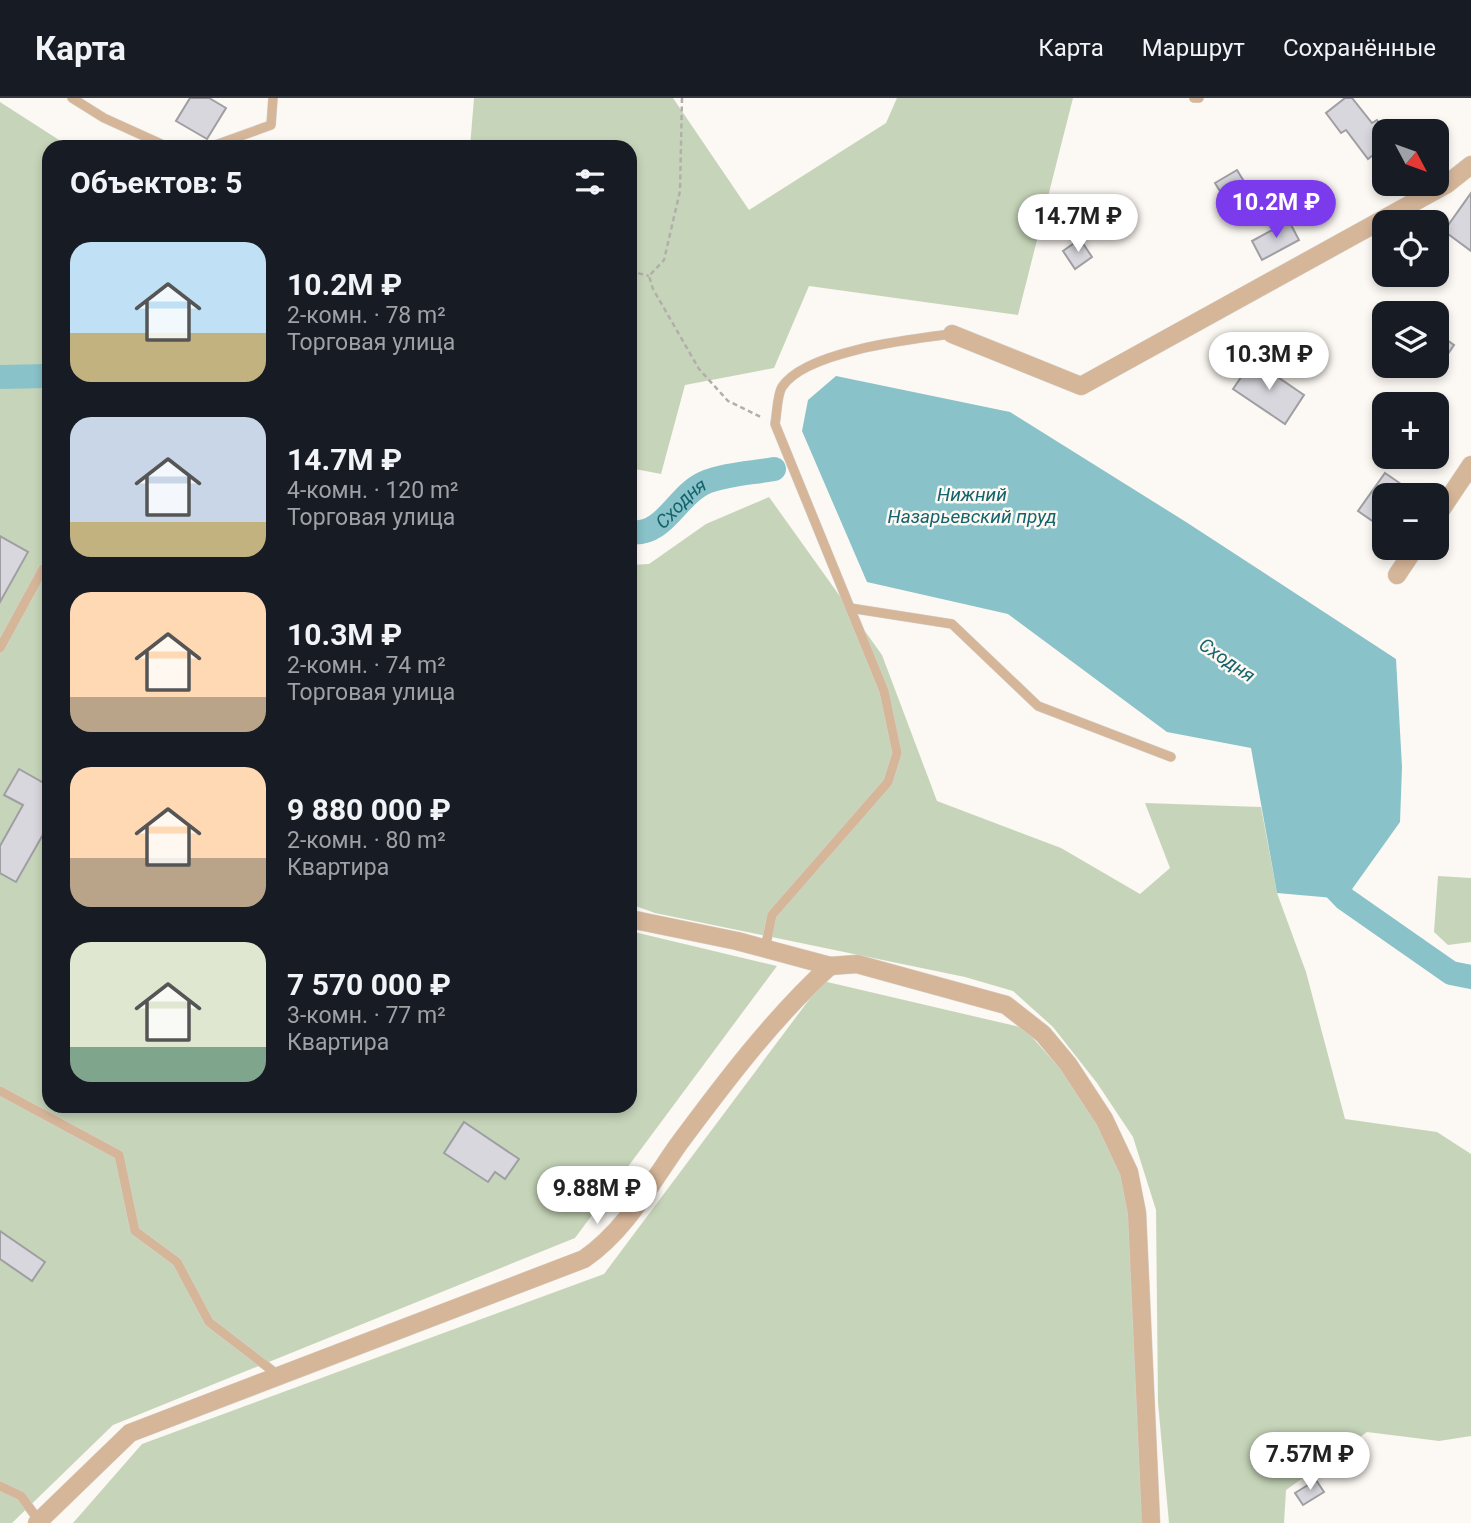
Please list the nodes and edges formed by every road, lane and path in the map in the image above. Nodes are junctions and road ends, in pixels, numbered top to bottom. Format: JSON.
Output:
{"nodes":[{"id":1,"x":72,"y":98,"type":"edge"},
{"id":2,"x":273,"y":98,"type":"edge"},
{"id":3,"x":682,"y":98,"type":"edge"},
{"id":4,"x":1194,"y":98,"type":"edge"},
{"id":5,"x":1199,"y":98,"type":"edge"},
{"id":6,"x":153,"y":140,"type":"edge"},
{"id":7,"x":229,"y":140,"type":"edge"},
{"id":8,"x":1471,"y":165,"type":"edge"},
{"id":9,"x":637,"y":273,"type":"edge"},
{"id":10,"x":649,"y":276,"type":"junction"},
{"id":11,"x":952,"y":334,"type":"joint"},
{"id":12,"x":775,"y":424,"type":"junction"},
{"id":13,"x":1471,"y":465,"type":"edge"},
{"id":14,"x":1466,"y":484,"type":"edge"},
{"id":15,"x":1449,"y":503,"type":"edge"},
{"id":16,"x":1407,"y":560,"type":"edge"},
{"id":17,"x":42,"y":571,"type":"edge"},
{"id":18,"x":1396,"y":575,"type":"dead end"},
{"id":19,"x":850,"y":608,"type":"junction"},
{"id":20,"x":0,"y":648,"type":"edge"},
{"id":21,"x":1171,"y":757,"type":"dead end"},
{"id":22,"x":637,"y":921,"type":"edge"},
{"id":23,"x":765,"y":949,"type":"junction"},
{"id":24,"x":830,"y":967,"type":"junction"},
{"id":25,"x":0,"y":1091,"type":"edge"},
{"id":26,"x":278,"y":1375,"type":"junction"},
{"id":27,"x":0,"y":1486,"type":"edge"},
{"id":28,"x":38,"y":1522,"type":"edge"},
{"id":29,"x":1151,"y":1523,"type":"edge"}],
"edges":[{"from":1,"to":6,"type":"lane"},
{"from":2,"to":7,"type":"lane"},
{"from":3,"to":10,"type":"path"},
{"from":4,"to":5,"type":"lane"},
{"from":8,"to":11,"type":"street"},
{"from":9,"to":10,"type":"path"},
{"from":10,"to":12,"type":"path"},
{"from":11,"to":12,"type":"lane"},
{"from":12,"to":19,"type":"lane"},
{"from":13,"to":14,"type":"street"},
{"from":14,"to":15,"type":"street"},
{"from":16,"to":18,"type":"street"},
{"from":17,"to":20,"type":"lane"},
{"from":19,"to":21,"type":"lane"},
{"from":19,"to":23,"type":"lane"},
{"from":22,"to":23,"type":"street"},
{"from":23,"to":24,"type":"street"},
{"from":24,"to":26,"type":"street"},
{"from":24,"to":29,"type":"street"},
{"from":25,"to":26,"type":"lane"},
{"from":26,"to":28,"type":"street"},
{"from":27,"to":28,"type":"lane"}]}
